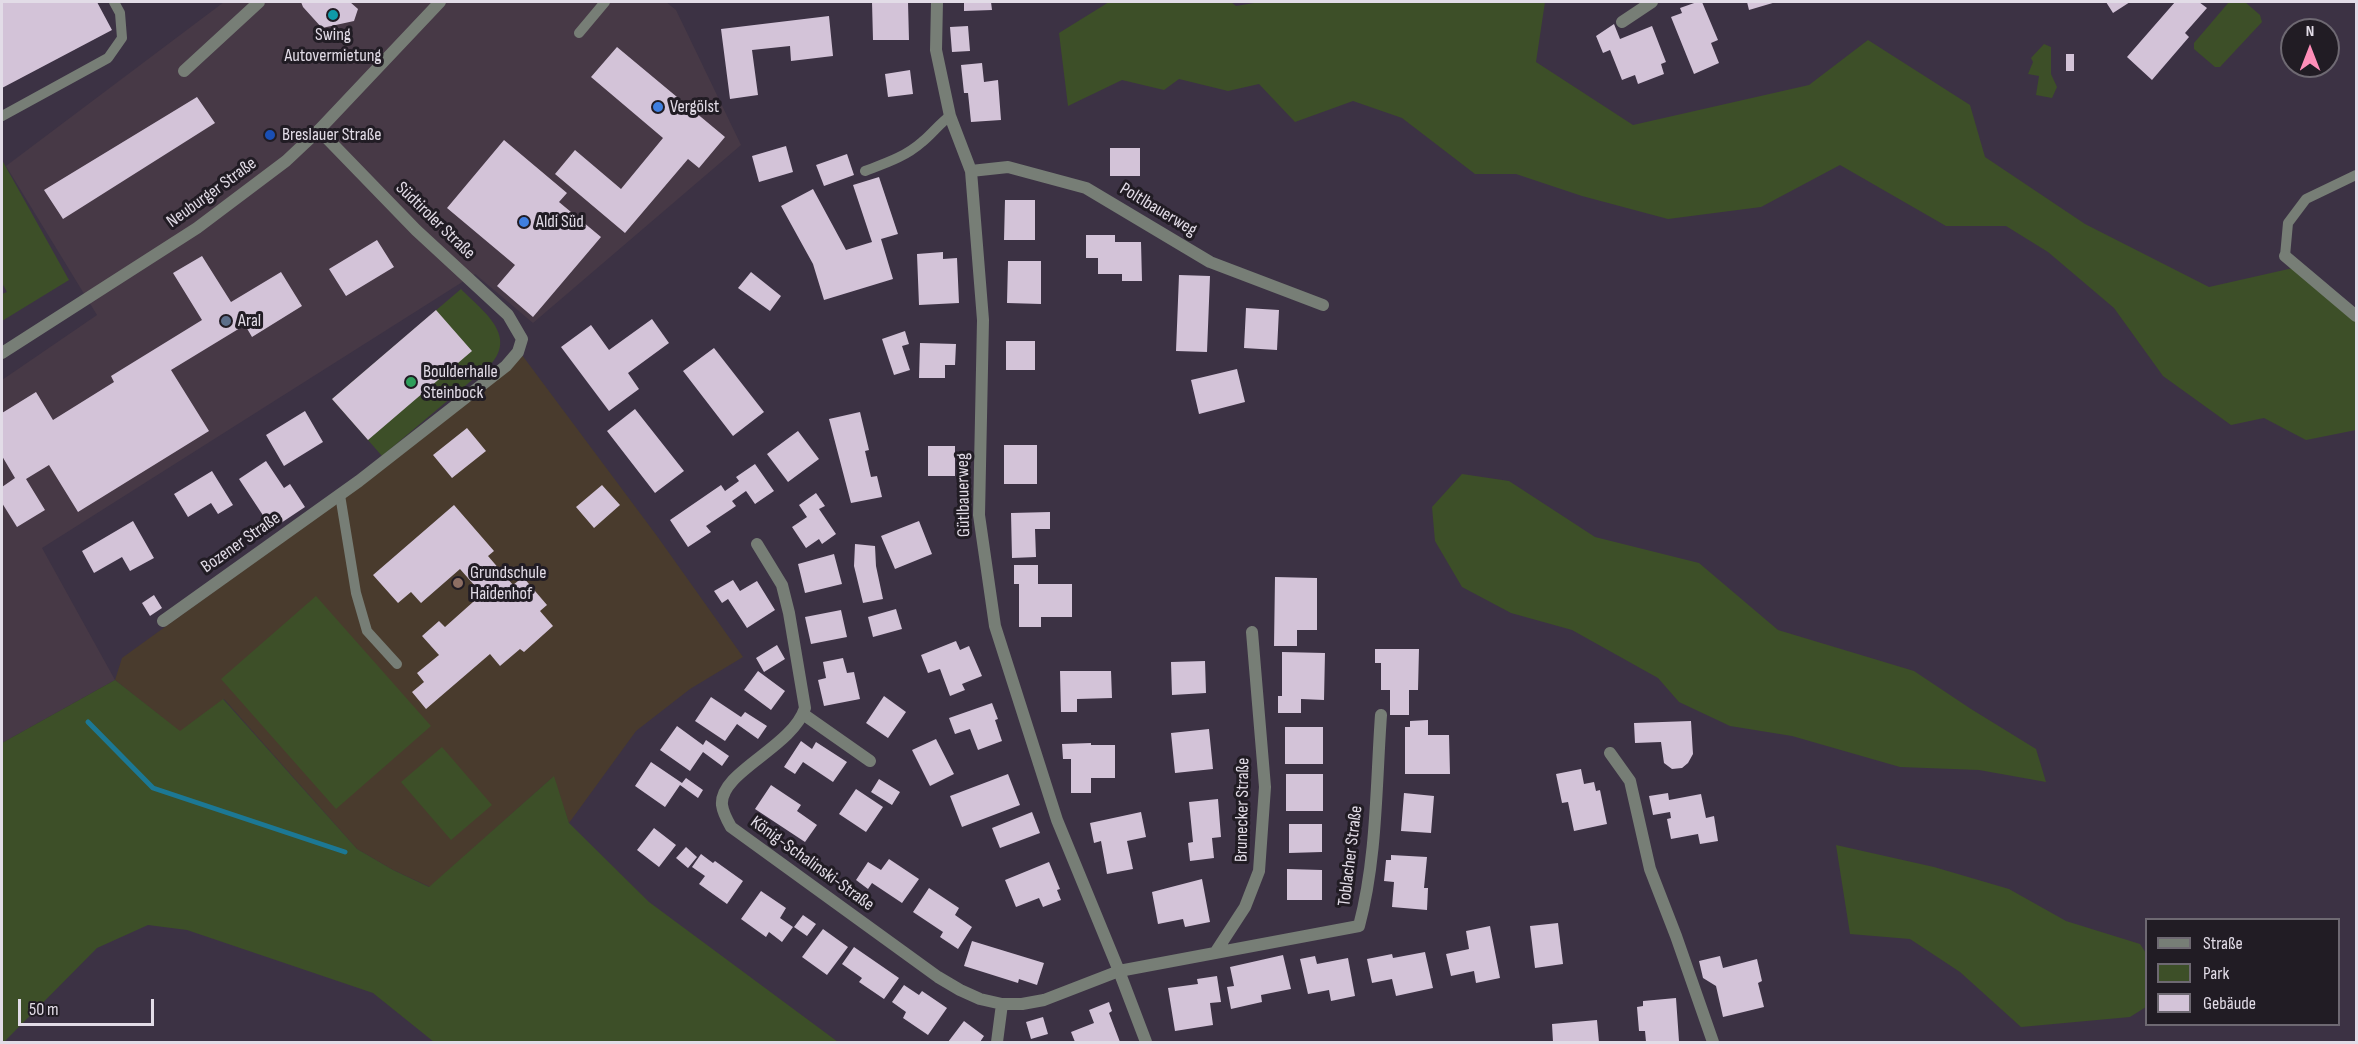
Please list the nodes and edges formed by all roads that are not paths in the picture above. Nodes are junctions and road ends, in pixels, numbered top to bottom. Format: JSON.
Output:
{"nodes":[{"id":1,"x":114,"y":2,"type":"edge"},
{"id":2,"x":259,"y":2,"type":"edge"},
{"id":3,"x":605,"y":2,"type":"edge"},
{"id":4,"x":937,"y":2,"type":"edge"},
{"id":5,"x":1652,"y":2,"type":"edge"},
{"id":6,"x":435,"y":4,"type":"edge"},
{"id":7,"x":1622,"y":22,"type":"dead end"},
{"id":8,"x":579,"y":33,"type":"dead end"},
{"id":9,"x":184,"y":71,"type":"dead end"},
{"id":10,"x":2,"y":116,"type":"edge"},
{"id":11,"x":950,"y":116,"type":"junction"},
{"id":12,"x":319,"y":130,"type":"junction"},
{"id":13,"x":866,"y":171,"type":"dead end"},
{"id":14,"x":971,"y":171,"type":"junction"},
{"id":15,"x":2356,"y":175,"type":"edge"},
{"id":16,"x":2285,"y":255,"type":"joint"},
{"id":17,"x":1323,"y":305,"type":"dead end"},
{"id":18,"x":2356,"y":316,"type":"edge"},
{"id":19,"x":522,"y":339,"type":"joint"},
{"id":20,"x":2,"y":353,"type":"edge"},
{"id":21,"x":340,"y":495,"type":"junction"},
{"id":22,"x":757,"y":544,"type":"dead end"},
{"id":23,"x":164,"y":621,"type":"dead end"},
{"id":24,"x":1252,"y":632,"type":"dead end"},
{"id":25,"x":397,"y":664,"type":"dead end"},
{"id":26,"x":803,"y":714,"type":"junction"},
{"id":27,"x":1381,"y":715,"type":"dead end"},
{"id":28,"x":1610,"y":753,"type":"dead end"},
{"id":29,"x":870,"y":761,"type":"dead end"},
{"id":30,"x":1215,"y":953,"type":"junction"},
{"id":31,"x":1119,"y":971,"type":"junction"},
{"id":32,"x":1002,"y":1004,"type":"junction"},
{"id":33,"x":997,"y":1042,"type":"edge"},
{"id":34,"x":1146,"y":1042,"type":"edge"},
{"id":35,"x":1713,"y":1042,"type":"edge"}],
"edges":[{"from":1,"to":10,"type":"lane"},
{"from":2,"to":9,"type":"street"},
{"from":3,"to":8,"type":"lane"},
{"from":4,"to":11,"type":"street","name":"Gütlbauerweg"},
{"from":5,"to":7,"type":"street"},
{"from":6,"to":12,"type":"street","name":"Neuburger Straße"},
{"from":11,"to":13,"type":"lane"},
{"from":11,"to":14,"type":"street","name":"Gütlbauerweg"},
{"from":12,"to":19,"type":"street","name":"Südtiroler Straße"},
{"from":12,"to":20,"type":"street","name":"Neuburger Straße"},
{"from":14,"to":17,"type":"street","name":"Poltlbauerweg"},
{"from":14,"to":31,"type":"street","name":"Gütlbauerweg"},
{"from":15,"to":16,"type":"lane"},
{"from":16,"to":18,"type":"street"},
{"from":19,"to":21,"type":"street","name":"Bozener Straße"},
{"from":21,"to":23,"type":"street","name":"Bozener Straße"},
{"from":21,"to":25,"type":"lane"},
{"from":22,"to":26,"type":"street"},
{"from":24,"to":30,"type":"street","name":"Brunecker Straße"},
{"from":26,"to":29,"type":"street"},
{"from":26,"to":32,"type":"street","name":"König-Schalinski-Straße"},
{"from":27,"to":30,"type":"street","name":"Toblacher Straße"},
{"from":28,"to":35,"type":"street"},
{"from":30,"to":31,"type":"street"},
{"from":31,"to":32,"type":"street","name":"König-Schalinski-Straße"},
{"from":31,"to":34,"type":"street","name":"Gütlbauerweg"},
{"from":32,"to":33,"type":"street"}]}
